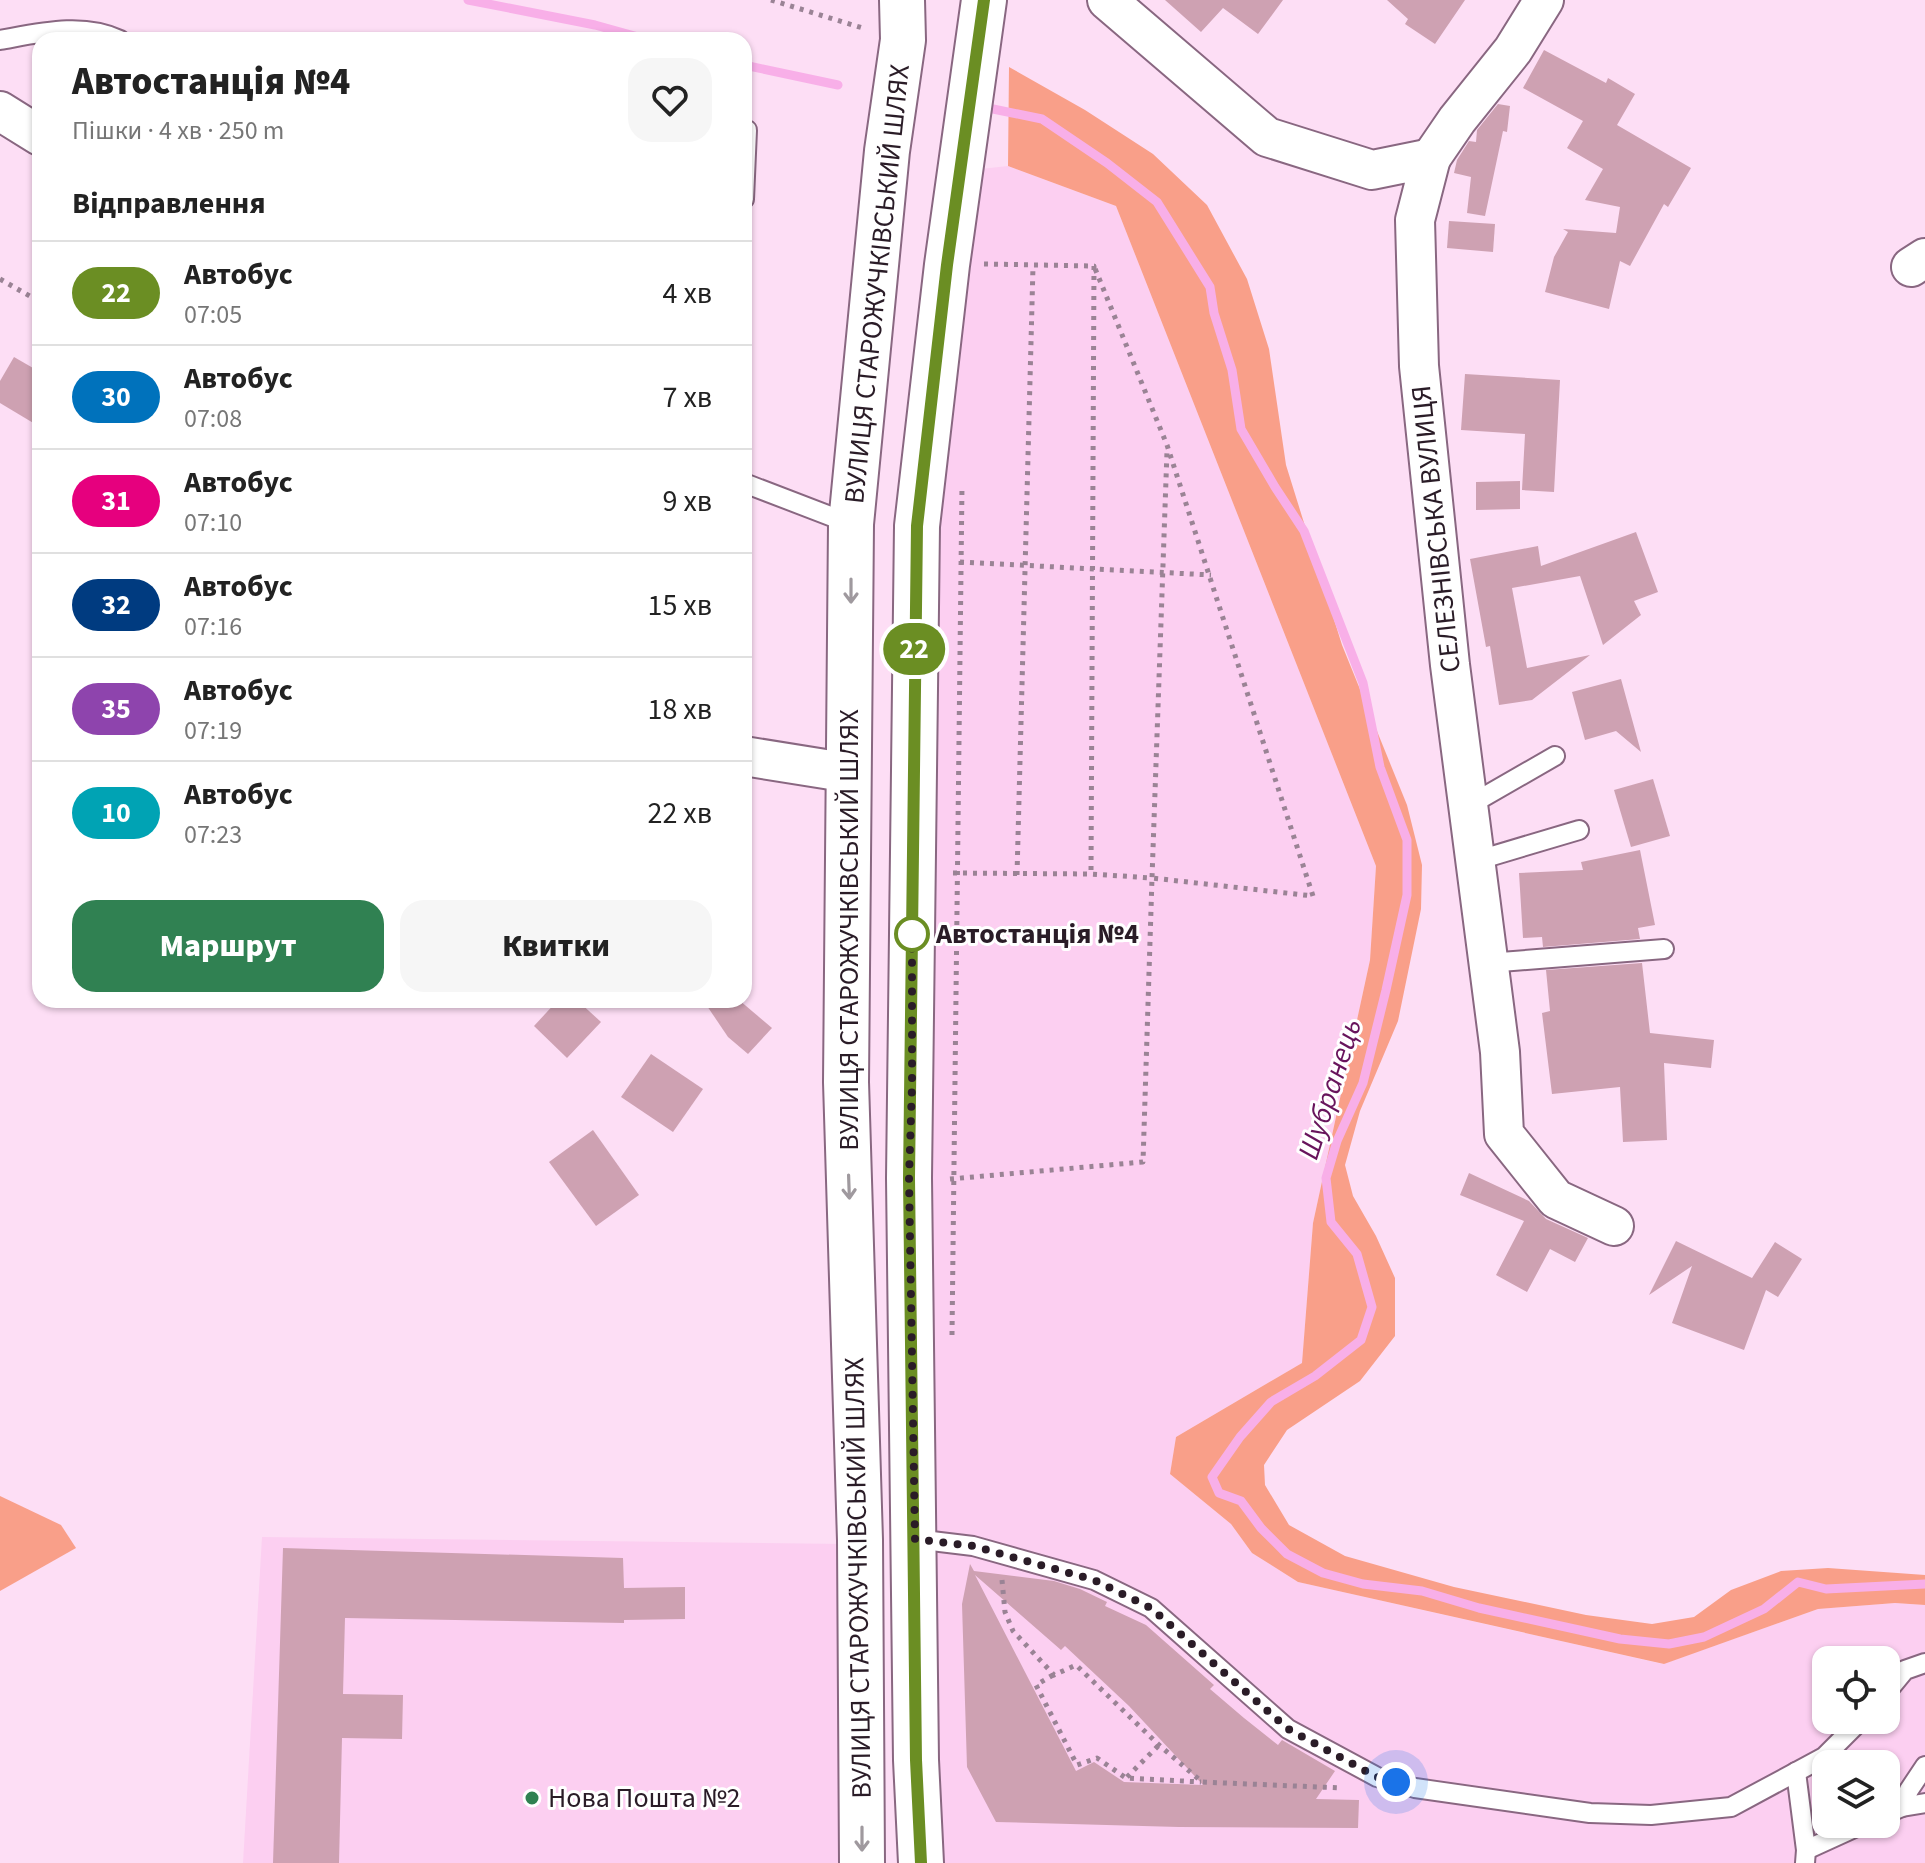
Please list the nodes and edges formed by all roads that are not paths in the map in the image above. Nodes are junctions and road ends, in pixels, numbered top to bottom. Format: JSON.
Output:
{"nodes":[{"id":1,"x":1107,"y":0,"type":"edge"},
{"id":2,"x":1544,"y":0,"type":"edge"},
{"id":3,"x":902,"y":20,"type":"edge"},
{"id":4,"x":980,"y":21,"type":"edge"},
{"id":5,"x":54,"y":32,"type":"edge"},
{"id":6,"x":93,"y":32,"type":"edge"},
{"id":7,"x":32,"y":35,"type":"edge"},
{"id":8,"x":0,"y":40,"type":"edge"},
{"id":9,"x":0,"y":111,"type":"edge"},
{"id":10,"x":32,"y":131,"type":"edge"},
{"id":11,"x":1431,"y":158,"type":"junction"},
{"id":12,"x":752,"y":486,"type":"edge"},
{"id":13,"x":851,"y":524,"type":"junction"},
{"id":14,"x":916,"y":544,"type":"junction"},
{"id":15,"x":1555,"y":756,"type":"dead end"},
{"id":16,"x":752,"y":757,"type":"edge"},
{"id":17,"x":850,"y":773,"type":"junction"},
{"id":18,"x":1468,"y":806,"type":"junction"},
{"id":19,"x":1579,"y":830,"type":"dead end"},
{"id":20,"x":1475,"y":861,"type":"junction"},
{"id":21,"x":1664,"y":949,"type":"dead end"},
{"id":22,"x":1488,"y":963,"type":"junction"},
{"id":23,"x":1614,"y":1226,"type":"dead end"},
{"id":24,"x":915,"y":1539,"type":"junction"},
{"id":25,"x":1925,"y":1663,"type":"edge"},
{"id":26,"x":1900,"y":1676,"type":"edge"},
{"id":27,"x":1847,"y":1734,"type":"edge"},
{"id":28,"x":1925,"y":1766,"type":"edge"},
{"id":29,"x":1796,"y":1772,"type":"junction"},
{"id":30,"x":1900,"y":1802,"type":"edge"},
{"id":31,"x":1925,"y":1803,"type":"edge"},
{"id":32,"x":1900,"y":1809,"type":"edge"},
{"id":33,"x":1838,"y":1838,"type":"edge"},
{"id":34,"x":1805,"y":1856,"type":"edge"},
{"id":35,"x":862,"y":1863,"type":"edge"},
{"id":36,"x":921,"y":1863,"type":"edge"}],
"edges":[{"from":1,"to":11,"type":"street"},
{"from":2,"to":11,"type":"street","name":"СЕЛЕЗНІВСЬКА ВУЛИЦЯ"},
{"from":3,"to":13,"type":"main road","name":"ВУЛИЦЯ СТАРОЖУЧКІВСЬКИЙ ШЛЯХ"},
{"from":4,"to":14,"type":"main road","name":"ВУЛИЦЯ СТАРОЖУЧКІВСЬКИЙ ШЛЯХ"},
{"from":5,"to":6,"type":"lane"},
{"from":7,"to":8,"type":"lane"},
{"from":9,"to":10,"type":"street"},
{"from":11,"to":18,"type":"street","name":"СЕЛЕЗНІВСЬКА ВУЛИЦЯ"},
{"from":12,"to":13,"type":"lane"},
{"from":13,"to":14,"type":"main road"},
{"from":13,"to":17,"type":"main road","name":"ВУЛИЦЯ СТАРОЖУЧКІВСЬКИЙ ШЛЯХ","one_way":true},
{"from":14,"to":24,"type":"main road","name":"ВУЛИЦЯ СТАРОЖУЧКІВСЬКИЙ ШЛЯХ"},
{"from":15,"to":18,"type":"lane"},
{"from":16,"to":17,"type":"street"},
{"from":17,"to":35,"type":"main road","name":"ВУЛИЦЯ СТАРОЖУЧКІВСЬКИЙ ШЛЯХ","one_way":true},
{"from":18,"to":20,"type":"street","name":"СЕЛЕЗНІВСЬКА ВУЛИЦЯ"},
{"from":19,"to":20,"type":"lane"},
{"from":20,"to":22,"type":"street","name":"СЕЛЕЗНІВСЬКА ВУЛИЦЯ"},
{"from":21,"to":22,"type":"lane"},
{"from":22,"to":23,"type":"street","name":"СЕЛЕЗНІВСЬКА ВУЛИЦЯ"},
{"from":24,"to":29,"type":"lane"},
{"from":24,"to":36,"type":"main road","name":"ВУЛИЦЯ СТАРОЖУЧКІВСЬКИЙ ШЛЯХ"},
{"from":25,"to":26,"type":"lane"},
{"from":27,"to":29,"type":"lane"},
{"from":28,"to":30,"type":"lane"},
{"from":29,"to":34,"type":"lane"},
{"from":31,"to":32,"type":"lane"},
{"from":33,"to":34,"type":"lane"}]}
